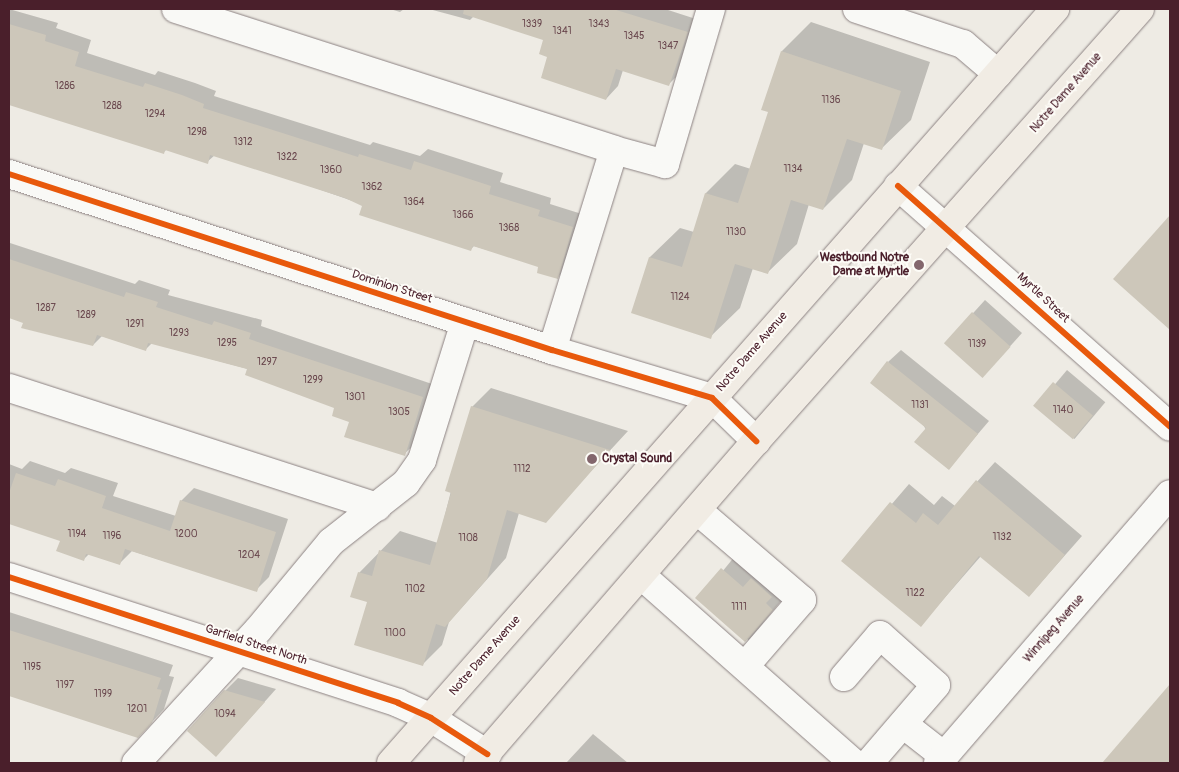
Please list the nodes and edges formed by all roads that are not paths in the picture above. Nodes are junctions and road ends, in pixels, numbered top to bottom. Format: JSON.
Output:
{"nodes":[{"id":1,"x":176,"y":9,"type":"edge"},
{"id":2,"x":712,"y":9,"type":"edge"},
{"id":3,"x":858,"y":9,"type":"edge"},
{"id":4,"x":1055,"y":9,"type":"edge"},
{"id":5,"x":1140,"y":9,"type":"edge"},
{"id":6,"x":998,"y":74,"type":"junction"},
{"id":7,"x":614,"y":150,"type":"junction"},
{"id":8,"x":9,"y":174,"type":"edge"},
{"id":9,"x":898,"y":186,"type":"junction"},
{"id":10,"x":947,"y":227,"type":"junction"},
{"id":11,"x":465,"y":322,"type":"junction"},
{"id":12,"x":552,"y":350,"type":"junction"},
{"id":13,"x":9,"y":388,"type":"edge"},
{"id":14,"x":712,"y":398,"type":"junction"},
{"id":15,"x":1170,"y":427,"type":"edge"},
{"id":16,"x":756,"y":441,"type":"junction"},
{"id":17,"x":1170,"y":494,"type":"edge"},
{"id":18,"x":377,"y":507,"type":"junction"},
{"id":19,"x":698,"y":511,"type":"junction"},
{"id":20,"x":9,"y":576,"type":"edge"},
{"id":21,"x":642,"y":576,"type":"junction"},
{"id":22,"x":239,"y":651,"type":"junction"},
{"id":23,"x":744,"y":666,"type":"junction"},
{"id":24,"x":844,"y":677,"type":"dead end"},
{"id":25,"x":431,"y":718,"type":"junction"},
{"id":26,"x":903,"y":724,"type":"junction"},
{"id":27,"x":483,"y":758,"type":"edge"},
{"id":28,"x":941,"y":760,"type":"edge"},
{"id":29,"x":136,"y":763,"type":"edge"},
{"id":30,"x":391,"y":763,"type":"edge"},
{"id":31,"x":853,"y":763,"type":"edge"},
{"id":32,"x":869,"y":763,"type":"edge"}],
"edges":[{"from":1,"to":7,"type":"street"},
{"from":2,"to":7,"type":"street"},
{"from":3,"to":6,"type":"street"},
{"from":4,"to":6,"type":"main road","name":"Notre Dame Avenue"},
{"from":5,"to":10,"type":"main road","name":"Notre Dame Avenue"},
{"from":6,"to":9,"type":"main road","name":"Notre Dame Avenue"},
{"from":7,"to":12,"type":"street"},
{"from":8,"to":11,"type":"street","name":"Dominion Street"},
{"from":9,"to":10,"type":"street","name":"Myrtle Street"},
{"from":9,"to":14,"type":"main road","name":"Notre Dame Avenue"},
{"from":10,"to":15,"type":"street","name":"Myrtle Street"},
{"from":10,"to":16,"type":"main road","name":"Notre Dame Avenue"},
{"from":11,"to":12,"type":"street","name":"Dominion Street"},
{"from":11,"to":18,"type":"street"},
{"from":12,"to":14,"type":"street","name":"Dominion Street"},
{"from":13,"to":18,"type":"street"},
{"from":14,"to":16,"type":"street","name":"Dominion Street"},
{"from":14,"to":25,"type":"main road","name":"Notre Dame Avenue"},
{"from":16,"to":19,"type":"main road","name":"Notre Dame Avenue"},
{"from":17,"to":28,"type":"street","name":"Winnipeg Avenue"},
{"from":18,"to":22,"type":"street"},
{"from":19,"to":21,"type":"main road","name":"Notre Dame Avenue"},
{"from":19,"to":23,"type":"street"},
{"from":20,"to":22,"type":"street","name":"Garfield Street North"},
{"from":21,"to":23,"type":"street"},
{"from":21,"to":27,"type":"main road","name":"Notre Dame Avenue"},
{"from":22,"to":25,"type":"street","name":"Garfield Street North"},
{"from":22,"to":29,"type":"street"},
{"from":23,"to":31,"type":"street"},
{"from":24,"to":26,"type":"street"},
{"from":25,"to":27,"type":"street","name":"Garfield Street North"},
{"from":25,"to":30,"type":"main road","name":"Notre Dame Avenue"},
{"from":26,"to":28,"type":"street"},
{"from":26,"to":32,"type":"street"}]}
